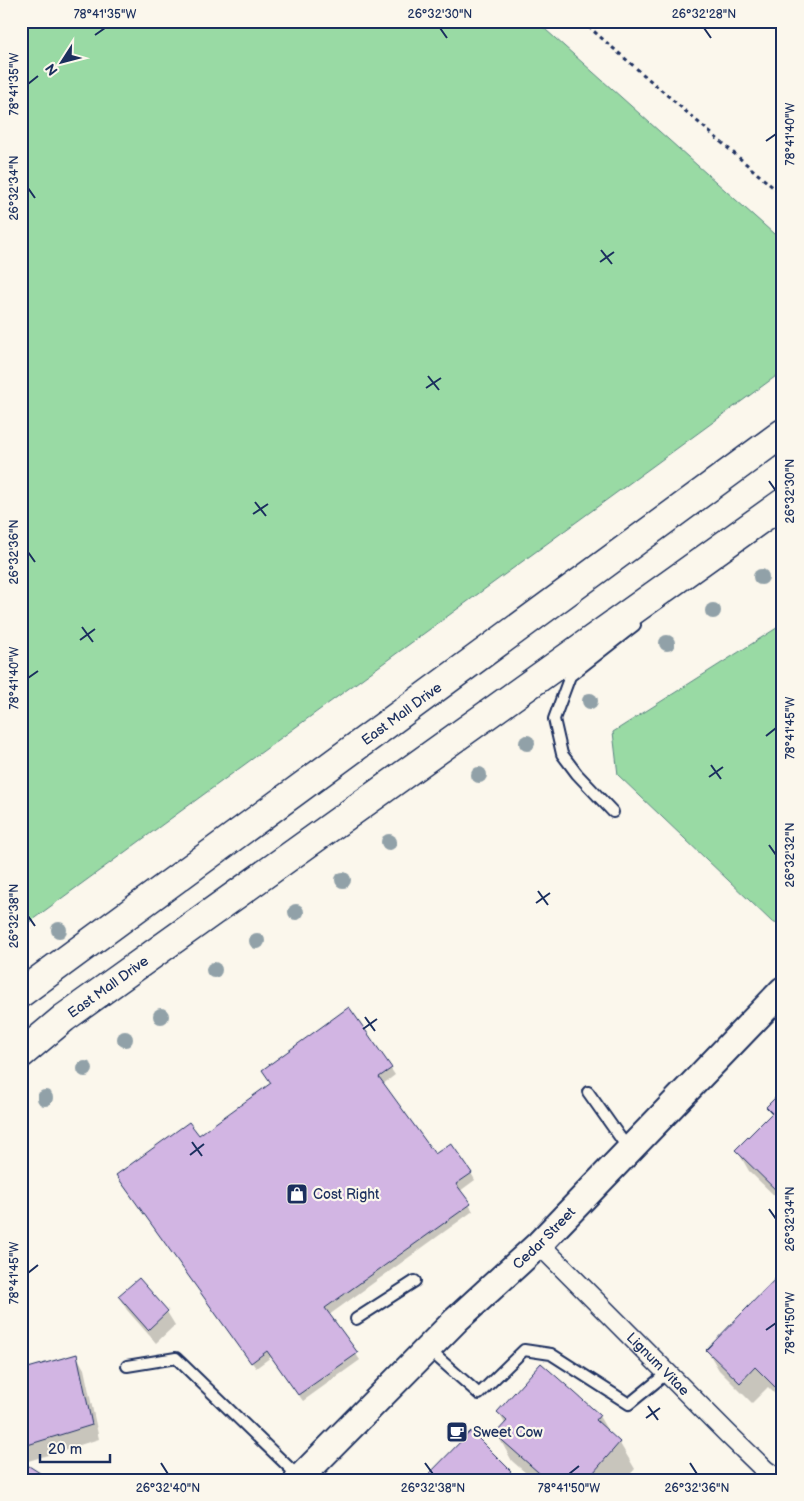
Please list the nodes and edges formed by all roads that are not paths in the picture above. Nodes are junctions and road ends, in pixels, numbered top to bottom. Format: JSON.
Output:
{"nodes":[{"id":1,"x":783,"y":433,"type":"edge"},
{"id":2,"x":783,"y":503,"type":"edge"},
{"id":3,"x":677,"y":578,"type":"junction"},
{"id":4,"x":613,"y":812,"type":"dead end"},
{"id":5,"x":783,"y":990,"type":"edge"},
{"id":6,"x":21,"y":993,"type":"edge"},
{"id":7,"x":21,"y":1054,"type":"edge"},
{"id":8,"x":588,"y":1092,"type":"dead end"},
{"id":9,"x":629,"y":1150,"type":"junction"},
{"id":10,"x":539,"y":1244,"type":"junction"},
{"id":11,"x":414,"y":1281,"type":"dead end"},
{"id":12,"x":356,"y":1320,"type":"dead end"},
{"id":13,"x":428,"y":1349,"type":"junction"},
{"id":14,"x":127,"y":1366,"type":"dead end"},
{"id":15,"x":667,"y":1373,"type":"junction"},
{"id":16,"x":299,"y":1479,"type":"edge"},
{"id":17,"x":780,"y":1480,"type":"edge"}],
"edges":[{"from":1,"to":6,"type":"main road","name":"East Mall Drive"},
{"from":2,"to":3,"type":"main road","name":"East Mall Drive"},
{"from":3,"to":4,"type":"lane"},
{"from":3,"to":7,"type":"main road","name":"East Mall Drive"},
{"from":5,"to":9,"type":"main road","name":"Cedar Street"},
{"from":8,"to":9,"type":"lane"},
{"from":9,"to":10,"type":"main road","name":"Cedar Street"},
{"from":10,"to":13,"type":"main road","name":"Cedar Street"},
{"from":10,"to":15,"type":"street","name":"Lignum Vitae"},
{"from":11,"to":12,"type":"lane"},
{"from":13,"to":15,"type":"lane"},
{"from":13,"to":16,"type":"main road","name":"Cedar Street"},
{"from":14,"to":16,"type":"lane"},
{"from":15,"to":17,"type":"street","name":"Lignum Vitae"}]}
